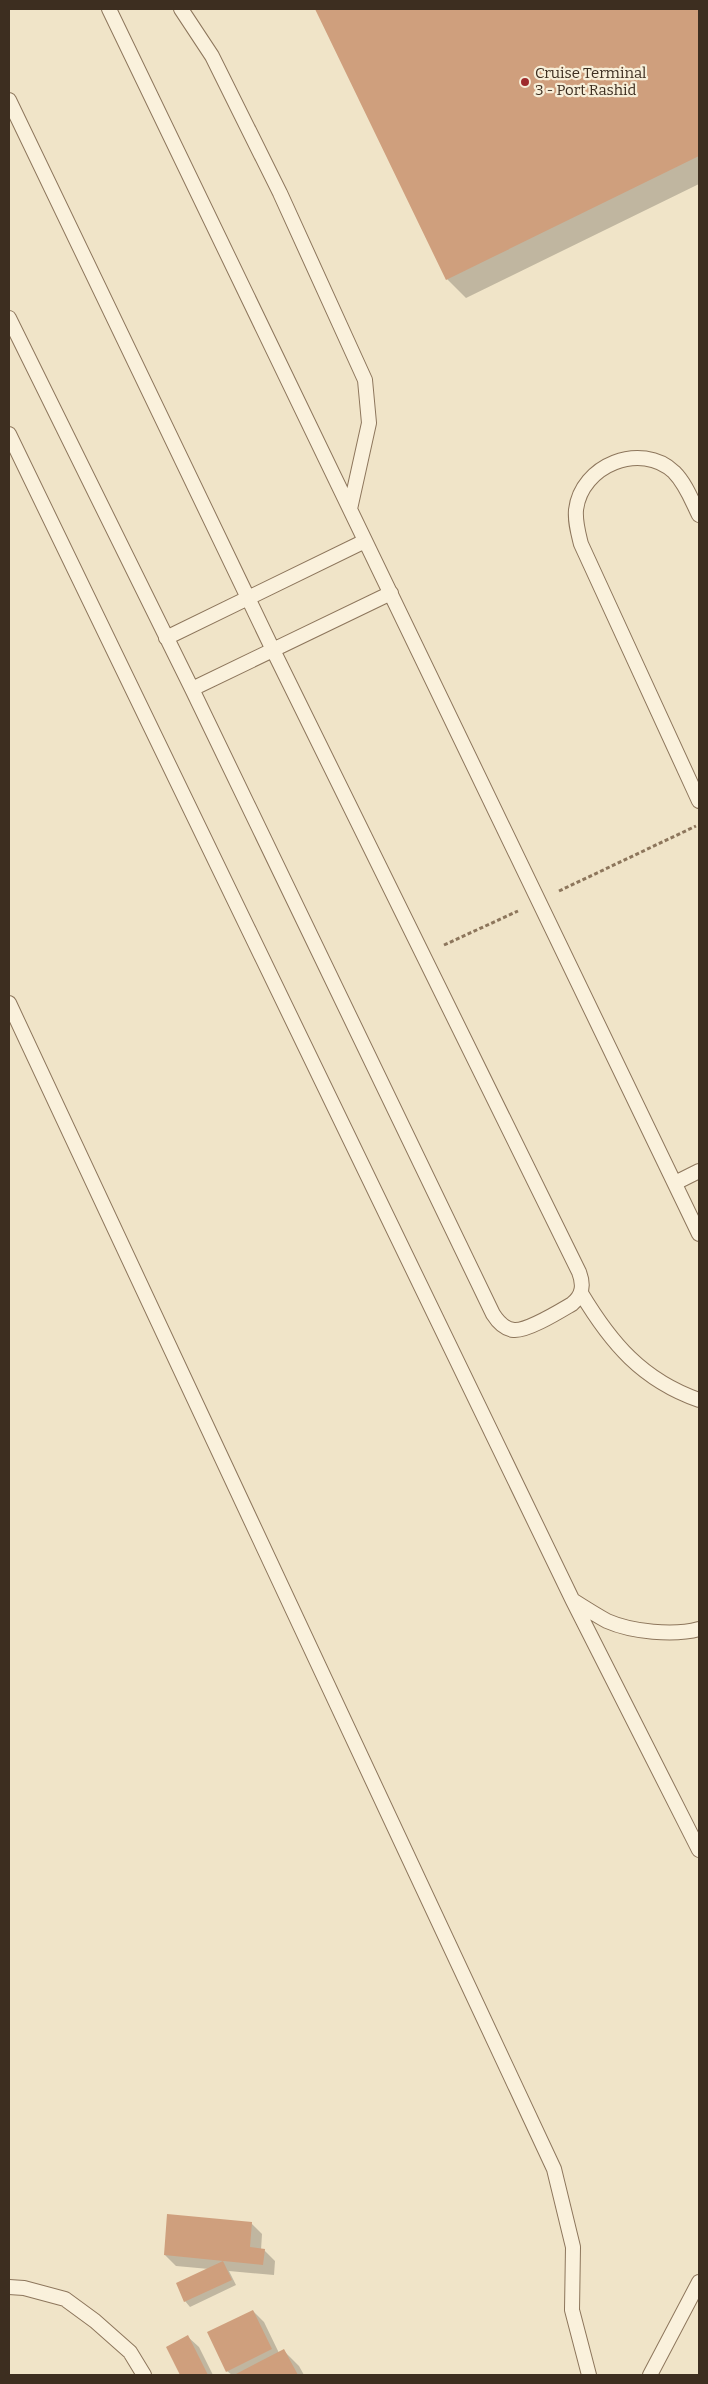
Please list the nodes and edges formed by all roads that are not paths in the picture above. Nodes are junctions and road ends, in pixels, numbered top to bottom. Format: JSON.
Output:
{"nodes":[{"id":1,"x":109,"y":9,"type":"edge"},
{"id":2,"x":181,"y":9,"type":"edge"},
{"id":3,"x":9,"y":100,"type":"edge"},
{"id":4,"x":9,"y":318,"type":"edge"},
{"id":5,"x":9,"y":434,"type":"edge"},
{"id":6,"x":350,"y":509,"type":"junction"},
{"id":7,"x":699,"y":515,"type":"edge"},
{"id":8,"x":366,"y":541,"type":"junction"},
{"id":9,"x":391,"y":593,"type":"junction"},
{"id":10,"x":248,"y":598,"type":"junction"},
{"id":11,"x":166,"y":638,"type":"junction"},
{"id":12,"x":273,"y":650,"type":"junction"},
{"id":13,"x":192,"y":689,"type":"junction"},
{"id":14,"x":699,"y":800,"type":"edge"},
{"id":15,"x":9,"y":1003,"type":"edge"},
{"id":16,"x":699,"y":1171,"type":"edge"},
{"id":17,"x":675,"y":1183,"type":"junction"},
{"id":18,"x":699,"y":1234,"type":"edge"},
{"id":19,"x":581,"y":1293,"type":"junction"},
{"id":20,"x":699,"y":1400,"type":"edge"},
{"id":21,"x":573,"y":1601,"type":"junction"},
{"id":22,"x":699,"y":1629,"type":"edge"},
{"id":23,"x":699,"y":1850,"type":"edge"},
{"id":24,"x":699,"y":2282,"type":"edge"},
{"id":25,"x":9,"y":2287,"type":"edge"},
{"id":26,"x":144,"y":2375,"type":"edge"},
{"id":27,"x":589,"y":2375,"type":"edge"},
{"id":28,"x":650,"y":2375,"type":"edge"}],
"edges":[{"from":1,"to":6,"type":"lane"},
{"from":2,"to":6,"type":"lane"},
{"from":3,"to":10,"type":"lane"},
{"from":4,"to":11,"type":"lane"},
{"from":5,"to":21,"type":"lane"},
{"from":6,"to":8,"type":"lane"},
{"from":7,"to":14,"type":"lane"},
{"from":8,"to":9,"type":"lane"},
{"from":8,"to":10,"type":"lane"},
{"from":9,"to":12,"type":"lane"},
{"from":9,"to":17,"type":"lane"},
{"from":10,"to":11,"type":"lane"},
{"from":10,"to":12,"type":"lane"},
{"from":11,"to":13,"type":"lane"},
{"from":12,"to":13,"type":"lane"},
{"from":12,"to":19,"type":"lane"},
{"from":13,"to":19,"type":"lane"},
{"from":15,"to":27,"type":"lane"},
{"from":16,"to":17,"type":"lane"},
{"from":17,"to":18,"type":"lane"},
{"from":19,"to":20,"type":"lane"},
{"from":21,"to":22,"type":"lane"},
{"from":21,"to":23,"type":"lane"},
{"from":24,"to":28,"type":"lane"},
{"from":25,"to":26,"type":"lane"}]}
